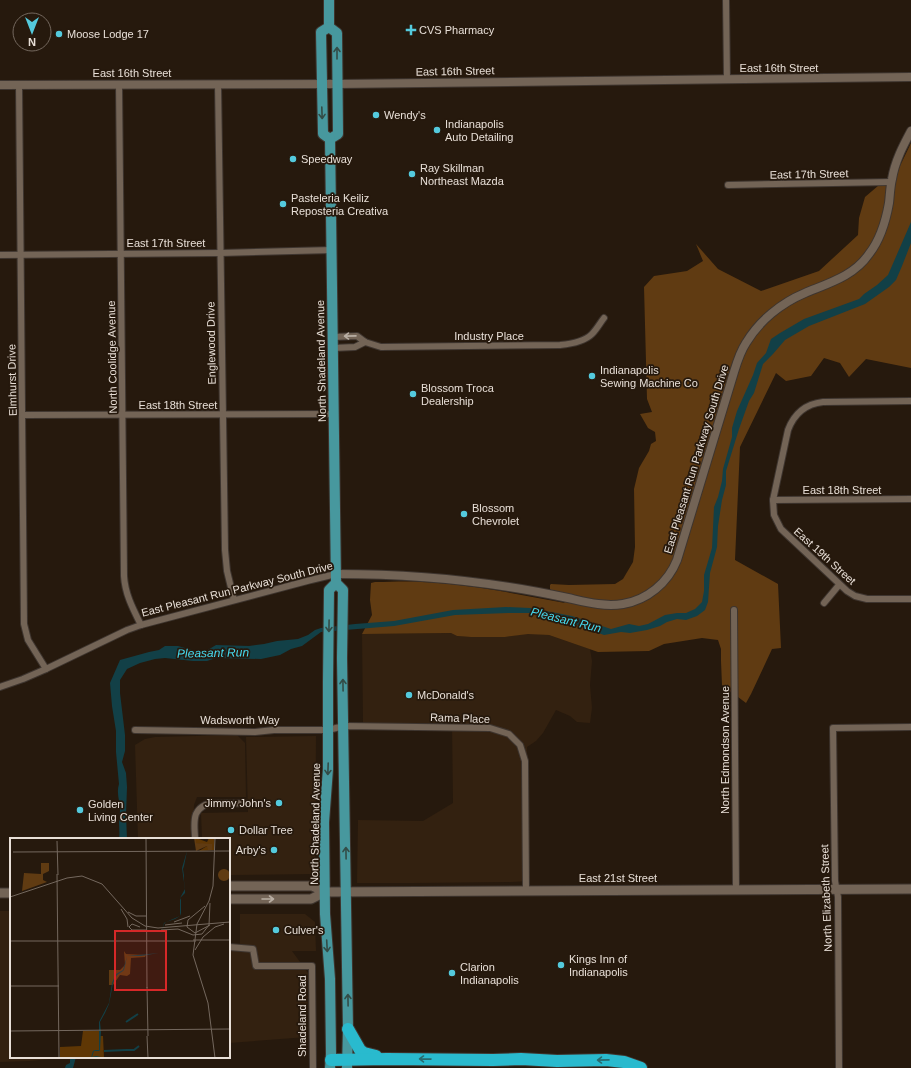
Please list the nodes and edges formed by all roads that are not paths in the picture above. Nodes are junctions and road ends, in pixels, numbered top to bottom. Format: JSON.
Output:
{"nodes":[{"id":1,"x":329,"y":0,"type":"edge"},
{"id":2,"x":726,"y":0,"type":"edge"},
{"id":3,"x":329,"y":26,"type":"junction"},
{"id":4,"x":911,"y":77,"type":"edge"},
{"id":5,"x":727,"y":79,"type":"junction"},
{"id":6,"x":0,"y":84,"type":"edge"},
{"id":7,"x":18,"y":84,"type":"junction"},
{"id":8,"x":119,"y":84,"type":"junction"},
{"id":9,"x":218,"y":84,"type":"junction"},
{"id":10,"x":322,"y":84,"type":"junction"},
{"id":11,"x":338,"y":84,"type":"junction"},
{"id":12,"x":911,"y":130,"type":"edge"},
{"id":13,"x":330,"y":139,"type":"junction"},
{"id":14,"x":891,"y":182,"type":"junction"},
{"id":15,"x":728,"y":185,"type":"dead end"},
{"id":16,"x":332,"y":250,"type":"junction"},
{"id":17,"x":220,"y":252,"type":"junction"},
{"id":18,"x":121,"y":253,"type":"junction"},
{"id":19,"x":21,"y":254,"type":"junction"},
{"id":20,"x":0,"y":255,"type":"edge"},
{"id":21,"x":604,"y":318,"type":"dead end"},
{"id":22,"x":333,"y":337,"type":"junction"},
{"id":23,"x":365,"y":342,"type":"junction"},
{"id":24,"x":333,"y":348,"type":"junction"},
{"id":25,"x":911,"y":401,"type":"edge"},
{"id":26,"x":334,"y":414,"type":"junction"},
{"id":27,"x":23,"y":415,"type":"junction"},
{"id":28,"x":123,"y":415,"type":"junction"},
{"id":29,"x":222,"y":415,"type":"junction"},
{"id":30,"x":911,"y":499,"type":"edge"},
{"id":31,"x":773,"y":500,"type":"junction"},
{"id":32,"x":336,"y":579,"type":"junction"},
{"id":33,"x":839,"y":585,"type":"junction"},
{"id":34,"x":911,"y":599,"type":"edge"},
{"id":35,"x":234,"y":600,"type":"junction"},
{"id":36,"x":824,"y":603,"type":"dead end"},
{"id":37,"x":734,"y":610,"type":"dead end"},
{"id":38,"x":141,"y":625,"type":"junction"},
{"id":39,"x":46,"y":669,"type":"junction"},
{"id":40,"x":0,"y":687,"type":"edge"},
{"id":41,"x":344,"y":726,"type":"junction"},
{"id":42,"x":911,"y":727,"type":"edge"},
{"id":43,"x":135,"y":730,"type":"dead end"},
{"id":44,"x":328,"y":730,"type":"junction"},
{"id":45,"x":255,"y":804,"type":"dead end"},
{"id":46,"x":195,"y":838,"type":"edge"},
{"id":47,"x":230,"y":886,"type":"edge"},
{"id":48,"x":911,"y":888,"type":"edge"},
{"id":49,"x":836,"y":889,"type":"junction"},
{"id":50,"x":736,"y":890,"type":"junction"},
{"id":51,"x":526,"y":891,"type":"junction"},
{"id":52,"x":325,"y":892,"type":"junction"},
{"id":53,"x":346,"y":892,"type":"junction"},
{"id":54,"x":230,"y":899,"type":"edge"},
{"id":55,"x":230,"y":947,"type":"edge"},
{"id":56,"x":348,"y":1029,"type":"junction"},
{"id":57,"x":387,"y":1059,"type":"junction"},
{"id":58,"x":330,"y":1064,"type":"edge"},
{"id":59,"x":347,"y":1064,"type":"edge"},
{"id":60,"x":313,"y":1068,"type":"edge"},
{"id":61,"x":641,"y":1068,"type":"edge"},
{"id":62,"x":839,"y":1068,"type":"edge"}],
"edges":[{"from":1,"to":3,"type":"main road","name":"North Shadeland Avenue"},
{"from":2,"to":5,"type":"street"},
{"from":3,"to":10,"type":"main road","name":"North Shadeland Avenue"},
{"from":11,"to":3,"type":"main road","name":"North Shadeland Avenue","one_way":true},
{"from":4,"to":5,"type":"street","name":"East 16th Street"},
{"from":5,"to":11,"type":"street","name":"East 16th Street"},
{"from":6,"to":7,"type":"street","name":"East 16th Street"},
{"from":7,"to":8,"type":"street","name":"East 16th Street"},
{"from":7,"to":19,"type":"street","name":"Elmhurst Drive"},
{"from":8,"to":9,"type":"street","name":"East 16th Street"},
{"from":8,"to":18,"type":"street","name":"North Coolidge Avenue"},
{"from":9,"to":10,"type":"street","name":"East 16th Street"},
{"from":9,"to":17,"type":"street","name":"Englewood Drive"},
{"from":10,"to":11,"type":"street","name":"East 16th Street"},
{"from":10,"to":13,"type":"main road","name":"North Shadeland Avenue","one_way":true},
{"from":11,"to":13,"type":"main road","name":"North Shadeland Avenue"},
{"from":12,"to":14,"type":"street","name":"East Pleasant Run Parkway South Drive"},
{"from":13,"to":16,"type":"main road","name":"North Shadeland Avenue"},
{"from":14,"to":15,"type":"street","name":"East 17th Street"},
{"from":14,"to":32,"type":"street","name":"East Pleasant Run Parkway South Drive"},
{"from":16,"to":17,"type":"street","name":"East 17th Street"},
{"from":16,"to":22,"type":"main road","name":"North Shadeland Avenue"},
{"from":17,"to":18,"type":"street","name":"East 17th Street"},
{"from":17,"to":29,"type":"street","name":"Englewood Drive"},
{"from":18,"to":19,"type":"street","name":"East 17th Street"},
{"from":18,"to":28,"type":"street","name":"North Coolidge Avenue"},
{"from":19,"to":20,"type":"street","name":"East 17th Street"},
{"from":19,"to":27,"type":"street","name":"Elmhurst Drive"},
{"from":21,"to":23,"type":"street","name":"Industry Place"},
{"from":23,"to":22,"type":"street","name":"Industry Place","one_way":true},
{"from":22,"to":24,"type":"main road","name":"North Shadeland Avenue"},
{"from":23,"to":24,"type":"street"},
{"from":24,"to":26,"type":"main road","name":"North Shadeland Avenue"},
{"from":25,"to":31,"type":"street"},
{"from":26,"to":29,"type":"street","name":"East 18th Street"},
{"from":26,"to":32,"type":"main road","name":"North Shadeland Avenue"},
{"from":27,"to":28,"type":"street","name":"East 18th Street"},
{"from":27,"to":39,"type":"street","name":"Elmhurst Drive"},
{"from":28,"to":29,"type":"street","name":"East 18th Street"},
{"from":28,"to":38,"type":"street","name":"North Coolidge Avenue"},
{"from":29,"to":35,"type":"street","name":"Englewood Drive"},
{"from":30,"to":31,"type":"street","name":"East 18th Street"},
{"from":31,"to":33,"type":"street","name":"East 19th Street"},
{"from":32,"to":35,"type":"street","name":"East Pleasant Run Parkway South Drive"},
{"from":41,"to":32,"type":"main road","name":"North Shadeland Avenue","one_way":true},
{"from":32,"to":44,"type":"main road","name":"North Shadeland Avenue","one_way":true},
{"from":33,"to":34,"type":"street","name":"East 19th Street"},
{"from":33,"to":36,"type":"street"},
{"from":35,"to":38,"type":"street","name":"East Pleasant Run Parkway South Drive"},
{"from":37,"to":50,"type":"street","name":"North Edmondson Avenue"},
{"from":38,"to":39,"type":"street","name":"East Pleasant Run Parkway South Drive"},
{"from":39,"to":40,"type":"street","name":"East Pleasant Run Parkway South Drive"},
{"from":41,"to":44,"type":"street","name":"Wadsworth Way"},
{"from":41,"to":51,"type":"street","name":"Rama Place"},
{"from":53,"to":41,"type":"main road","name":"North Shadeland Avenue","one_way":true},
{"from":42,"to":49,"type":"street","name":"North Elizabeth Street"},
{"from":43,"to":44,"type":"street","name":"Wadsworth Way"},
{"from":44,"to":52,"type":"main road","name":"North Shadeland Avenue","one_way":true},
{"from":45,"to":46,"type":"street"},
{"from":47,"to":52,"type":"main road","name":"East 21st Street"},
{"from":48,"to":49,"type":"main road","name":"East 21st Street"},
{"from":49,"to":50,"type":"main road","name":"East 21st Street"},
{"from":49,"to":62,"type":"street","name":"North Elizabeth Street"},
{"from":50,"to":51,"type":"main road","name":"East 21st Street"},
{"from":51,"to":53,"type":"main road","name":"East 21st Street"},
{"from":52,"to":53,"type":"main road","name":"East 21st Street"},
{"from":54,"to":52,"type":"main road","name":"East 21st Street","one_way":true},
{"from":52,"to":58,"type":"main road","name":"North Shadeland Avenue","one_way":true},
{"from":56,"to":53,"type":"main road","name":"North Shadeland Avenue","one_way":true},
{"from":55,"to":60,"type":"street","name":"Shadeland Road"},
{"from":56,"to":57,"type":"highway"},
{"from":56,"to":59,"type":"main road","name":"North Shadeland Avenue"},
{"from":57,"to":59,"type":"highway"},
{"from":61,"to":57,"type":"highway","one_way":true},
{"from":58,"to":59,"type":"highway"}]}
